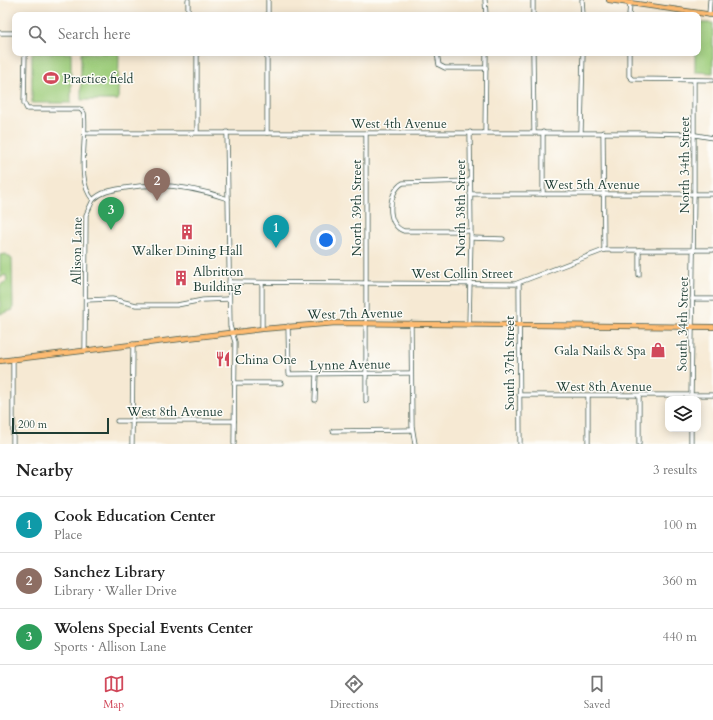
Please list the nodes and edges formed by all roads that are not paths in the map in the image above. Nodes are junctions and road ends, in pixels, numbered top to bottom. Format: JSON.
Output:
{"nodes":[{"id":1,"x":188,"y":0,"type":"edge"},
{"id":2,"x":268,"y":0,"type":"edge"},
{"id":3,"x":486,"y":0,"type":"edge"},
{"id":4,"x":533,"y":0,"type":"edge"},
{"id":5,"x":582,"y":0,"type":"edge"},
{"id":6,"x":609,"y":0,"type":"edge"},
{"id":7,"x":710,"y":0,"type":"edge"},
{"id":8,"x":630,"y":4,"type":"junction"},
{"id":9,"x":188,"y":12,"type":"edge"},
{"id":10,"x":268,"y":12,"type":"edge"},
{"id":11,"x":486,"y":12,"type":"edge"},
{"id":12,"x":533,"y":12,"type":"edge"},
{"id":13,"x":583,"y":12,"type":"edge"},
{"id":14,"x":629,"y":12,"type":"edge"},
{"id":15,"x":689,"y":12,"type":"edge"},
{"id":16,"x":701,"y":14,"type":"edge"},
{"id":17,"x":711,"y":15,"type":"edge"},
{"id":18,"x":0,"y":32,"type":"edge"},
{"id":19,"x":12,"y":33,"type":"edge"},
{"id":20,"x":25,"y":56,"type":"edge"},
{"id":21,"x":197,"y":56,"type":"edge"},
{"id":22,"x":268,"y":56,"type":"edge"},
{"id":23,"x":438,"y":56,"type":"edge"},
{"id":24,"x":486,"y":56,"type":"edge"},
{"id":25,"x":533,"y":56,"type":"edge"},
{"id":26,"x":583,"y":56,"type":"edge"},
{"id":27,"x":629,"y":56,"type":"edge"},
{"id":28,"x":486,"y":68,"type":"junction"},
{"id":29,"x":694,"y":80,"type":"junction"},
{"id":30,"x":713,"y":80,"type":"edge"},
{"id":31,"x":198,"y":132,"type":"junction"},
{"id":32,"x":227,"y":132,"type":"junction"},
{"id":33,"x":267,"y":132,"type":"junction"},
{"id":34,"x":470,"y":132,"type":"junction"},
{"id":35,"x":485,"y":132,"type":"junction"},
{"id":36,"x":534,"y":132,"type":"junction"},
{"id":37,"x":543,"y":132,"type":"junction"},
{"id":38,"x":581,"y":132,"type":"junction"},
{"id":39,"x":604,"y":132,"type":"junction"},
{"id":40,"x":85,"y":133,"type":"junction"},
{"id":41,"x":366,"y":133,"type":"junction"},
{"id":42,"x":694,"y":135,"type":"junction"},
{"id":43,"x":713,"y":138,"type":"edge"},
{"id":44,"x":470,"y":181,"type":"junction"},
{"id":45,"x":470,"y":194,"type":"junction"},
{"id":46,"x":543,"y":194,"type":"junction"},
{"id":47,"x":604,"y":194,"type":"junction"},
{"id":48,"x":694,"y":194,"type":"junction"},
{"id":49,"x":713,"y":194,"type":"edge"},
{"id":50,"x":228,"y":199,"type":"junction"},
{"id":51,"x":93,"y":200,"type":"junction"},
{"id":52,"x":470,"y":231,"type":"junction"},
{"id":53,"x":471,"y":238,"type":"junction"},
{"id":54,"x":502,"y":239,"type":"dead end"},
{"id":55,"x":604,"y":250,"type":"junction"},
{"id":56,"x":640,"y":250,"type":"junction"},
{"id":57,"x":693,"y":250,"type":"junction"},
{"id":58,"x":713,"y":250,"type":"edge"},
{"id":59,"x":639,"y":275,"type":"dead end"},
{"id":60,"x":229,"y":282,"type":"junction"},
{"id":61,"x":367,"y":282,"type":"junction"},
{"id":62,"x":262,"y":283,"type":"junction"},
{"id":63,"x":470,"y":283,"type":"junction"},
{"id":64,"x":519,"y":283,"type":"junction"},
{"id":65,"x":229,"y":299,"type":"junction"},
{"id":66,"x":692,"y":299,"type":"junction"},
{"id":67,"x":713,"y":299,"type":"edge"},
{"id":68,"x":86,"y":300,"type":"junction"},
{"id":69,"x":367,"y":322,"type":"junction"},
{"id":70,"x":411,"y":323,"type":"junction"},
{"id":71,"x":469,"y":323,"type":"junction"},
{"id":72,"x":518,"y":324,"type":"junction"},
{"id":73,"x":288,"y":326,"type":"junction"},
{"id":74,"x":692,"y":326,"type":"junction"},
{"id":75,"x":713,"y":327,"type":"edge"},
{"id":76,"x":262,"y":329,"type":"junction"},
{"id":77,"x":232,"y":333,"type":"junction"},
{"id":78,"x":133,"y":344,"type":"junction"},
{"id":79,"x":85,"y":350,"type":"junction"},
{"id":80,"x":13,"y":359,"type":"junction"},
{"id":81,"x":0,"y":360,"type":"edge"},
{"id":82,"x":412,"y":373,"type":"junction"},
{"id":83,"x":316,"y":374,"type":"junction"},
{"id":84,"x":366,"y":374,"type":"junction"},
{"id":85,"x":234,"y":383,"type":"junction"},
{"id":86,"x":281,"y":383,"type":"dead end"},
{"id":87,"x":519,"y":395,"type":"junction"},
{"id":88,"x":713,"y":395,"type":"edge"},
{"id":89,"x":588,"y":396,"type":"junction"},
{"id":90,"x":639,"y":396,"type":"junction"},
{"id":91,"x":665,"y":396,"type":"edge"},
{"id":92,"x":691,"y":396,"type":"edge"},
{"id":93,"x":701,"y":396,"type":"edge"},
{"id":94,"x":315,"y":400,"type":"dead end"},
{"id":95,"x":366,"y":400,"type":"dead end"},
{"id":96,"x":117,"y":421,"type":"dead end"},
{"id":97,"x":234,"y":421,"type":"junction"},
{"id":98,"x":132,"y":422,"type":"junction"},
{"id":99,"x":412,"y":430,"type":"junction"},
{"id":100,"x":332,"y":431,"type":"dead end"},
{"id":101,"x":691,"y":432,"type":"edge"},
{"id":102,"x":13,"y":444,"type":"edge"},
{"id":103,"x":132,"y":444,"type":"edge"},
{"id":104,"x":234,"y":444,"type":"edge"},
{"id":105,"x":415,"y":444,"type":"edge"},
{"id":106,"x":520,"y":444,"type":"edge"},
{"id":107,"x":588,"y":444,"type":"edge"},
{"id":108,"x":639,"y":444,"type":"edge"},
{"id":109,"x":691,"y":444,"type":"edge"}],
"edges":[{"from":1,"to":9,"type":"street"},
{"from":2,"to":10,"type":"street"},
{"from":3,"to":11,"type":"street"},
{"from":4,"to":12,"type":"street"},
{"from":5,"to":13,"type":"street"},
{"from":6,"to":8,"type":"main road"},
{"from":7,"to":17,"type":"street"},
{"from":8,"to":14,"type":"street"},
{"from":8,"to":15,"type":"main road"},
{"from":16,"to":17,"type":"main road"},
{"from":18,"to":19,"type":"street"},
{"from":20,"to":40,"type":"street","name":"Allison Lane"},
{"from":21,"to":31,"type":"street"},
{"from":22,"to":33,"type":"street"},
{"from":23,"to":28,"type":"street"},
{"from":24,"to":28,"type":"street"},
{"from":25,"to":36,"type":"street"},
{"from":26,"to":38,"type":"street"},
{"from":27,"to":29,"type":"street"},
{"from":28,"to":35,"type":"street"},
{"from":29,"to":30,"type":"street"},
{"from":29,"to":42,"type":"street","name":"North 34th Street"},
{"from":31,"to":32,"type":"street","name":"West 4th Avenue"},
{"from":31,"to":40,"type":"street","name":"West 4th Avenue"},
{"from":32,"to":33,"type":"street","name":"West 4th Avenue"},
{"from":32,"to":50,"type":"street"},
{"from":33,"to":41,"type":"street","name":"West 4th Avenue"},
{"from":34,"to":35,"type":"street","name":"West 4th Avenue"},
{"from":34,"to":41,"type":"street","name":"West 4th Avenue"},
{"from":34,"to":44,"type":"street","name":"North 38th Street"},
{"from":35,"to":36,"type":"street","name":"West 4th Avenue"},
{"from":36,"to":37,"type":"street","name":"West 4th Avenue"},
{"from":37,"to":38,"type":"street","name":"West 4th Avenue"},
{"from":37,"to":46,"type":"street"},
{"from":38,"to":39,"type":"street","name":"West 4th Avenue"},
{"from":39,"to":42,"type":"street","name":"West 4th Avenue"},
{"from":39,"to":47,"type":"street"},
{"from":40,"to":51,"type":"street","name":"Allison Lane"},
{"from":41,"to":61,"type":"street","name":"North 39th Street"},
{"from":42,"to":43,"type":"street","name":"West 4th Avenue"},
{"from":42,"to":48,"type":"street","name":"North 34th Street"},
{"from":44,"to":45,"type":"street","name":"North 38th Street"},
{"from":44,"to":52,"type":"street"},
{"from":45,"to":46,"type":"street","name":"West 5th Avenue"},
{"from":45,"to":52,"type":"street","name":"North 38th Street"},
{"from":46,"to":47,"type":"street","name":"West 5th Avenue"},
{"from":47,"to":48,"type":"street","name":"West 5th Avenue"},
{"from":47,"to":55,"type":"street"},
{"from":48,"to":49,"type":"street","name":"West 5th Avenue"},
{"from":48,"to":57,"type":"street","name":"North 34th Street"},
{"from":50,"to":51,"type":"street"},
{"from":50,"to":60,"type":"street"},
{"from":51,"to":68,"type":"street","name":"Allison Lane"},
{"from":52,"to":53,"type":"street","name":"North 38th Street"},
{"from":53,"to":54,"type":"street"},
{"from":53,"to":63,"type":"street","name":"North 38th Street"},
{"from":55,"to":56,"type":"street","name":"West Collin Street"},
{"from":55,"to":64,"type":"street","name":"West Collin Street"},
{"from":56,"to":57,"type":"street","name":"West Collin Street"},
{"from":56,"to":59,"type":"street"},
{"from":57,"to":58,"type":"street","name":"West Collin Street"},
{"from":57,"to":66,"type":"street","name":"South 34th Street"},
{"from":60,"to":62,"type":"street","name":"West Collin Street"},
{"from":60,"to":65,"type":"street"},
{"from":61,"to":62,"type":"street","name":"West Collin Street"},
{"from":61,"to":63,"type":"street","name":"West Collin Street"},
{"from":61,"to":69,"type":"street","name":"North 39th Street"},
{"from":62,"to":76,"type":"street"},
{"from":63,"to":64,"type":"street","name":"West Collin Street"},
{"from":63,"to":71,"type":"street","name":"North 38th Street"},
{"from":64,"to":72,"type":"street","name":"South 37th Street"},
{"from":65,"to":68,"type":"street"},
{"from":65,"to":77,"type":"street"},
{"from":66,"to":67,"type":"street"},
{"from":66,"to":74,"type":"street","name":"South 34th Street"},
{"from":68,"to":79,"type":"street","name":"Allison Lane"},
{"from":69,"to":70,"type":"main road","name":"West 7th Avenue"},
{"from":69,"to":73,"type":"main road","name":"West 7th Avenue"},
{"from":69,"to":84,"type":"street","name":"North 39th Street"},
{"from":70,"to":71,"type":"main road","name":"West 7th Avenue"},
{"from":70,"to":82,"type":"street"},
{"from":71,"to":72,"type":"main road","name":"West 7th Avenue"},
{"from":72,"to":74,"type":"main road","name":"West 7th Avenue"},
{"from":72,"to":87,"type":"street","name":"South 37th Street"},
{"from":73,"to":76,"type":"main road","name":"West 7th Avenue"},
{"from":73,"to":83,"type":"street","name":"Lynne Avenue"},
{"from":74,"to":75,"type":"main road","name":"West 7th Avenue"},
{"from":74,"to":92,"type":"street","name":"South 34th Street"},
{"from":76,"to":77,"type":"main road","name":"West 7th Avenue"},
{"from":77,"to":78,"type":"main road","name":"West 7th Avenue"},
{"from":77,"to":85,"type":"street"},
{"from":78,"to":79,"type":"main road","name":"West 7th Avenue"},
{"from":78,"to":98,"type":"street"},
{"from":79,"to":80,"type":"main road","name":"West 7th Avenue"},
{"from":80,"to":81,"type":"main road","name":"West 7th Avenue"},
{"from":80,"to":102,"type":"street"},
{"from":82,"to":84,"type":"street","name":"Lynne Avenue"},
{"from":82,"to":99,"type":"street"},
{"from":83,"to":84,"type":"street","name":"Lynne Avenue"},
{"from":83,"to":94,"type":"street"},
{"from":84,"to":95,"type":"street","name":"North 39th Street"},
{"from":85,"to":86,"type":"street"},
{"from":85,"to":97,"type":"street"},
{"from":87,"to":89,"type":"street","name":"West 8th Avenue"},
{"from":87,"to":106,"type":"street","name":"South 37th Street"},
{"from":88,"to":93,"type":"street","name":"West 8th Avenue"},
{"from":89,"to":90,"type":"street","name":"West 8th Avenue"},
{"from":89,"to":107,"type":"street"},
{"from":90,"to":91,"type":"street","name":"West 8th Avenue"},
{"from":90,"to":108,"type":"street"},
{"from":96,"to":98,"type":"street","name":"West 8th Avenue"},
{"from":97,"to":98,"type":"street","name":"West 8th Avenue"},
{"from":97,"to":104,"type":"street"},
{"from":98,"to":103,"type":"street"},
{"from":99,"to":100,"type":"street"},
{"from":99,"to":105,"type":"street"},
{"from":101,"to":109,"type":"street"}]}
